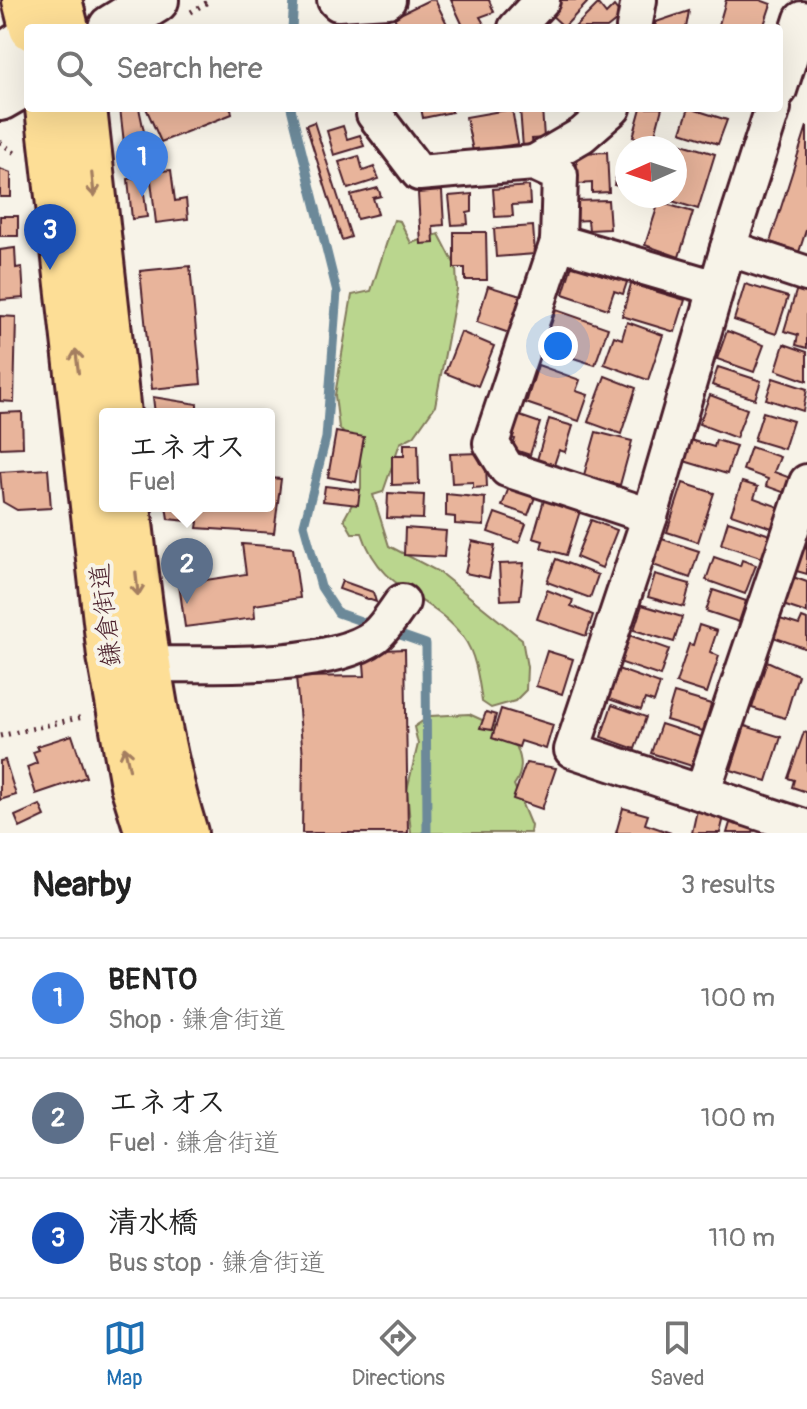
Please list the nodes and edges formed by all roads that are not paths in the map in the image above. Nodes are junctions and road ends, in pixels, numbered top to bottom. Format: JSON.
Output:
{"nodes":[{"id":1,"x":156,"y":0,"type":"edge"},
{"id":2,"x":335,"y":0,"type":"edge"},
{"id":3,"x":388,"y":0,"type":"edge"},
{"id":4,"x":542,"y":0,"type":"edge"},
{"id":5,"x":639,"y":0,"type":"edge"},
{"id":6,"x":807,"y":20,"type":"edge"},
{"id":7,"x":117,"y":24,"type":"edge"},
{"id":8,"x":520,"y":24,"type":"edge"},
{"id":9,"x":635,"y":24,"type":"edge"},
{"id":10,"x":24,"y":42,"type":"edge"},
{"id":11,"x":0,"y":58,"type":"edge"},
{"id":12,"x":783,"y":78,"type":"edge"},
{"id":13,"x":24,"y":84,"type":"edge"},
{"id":14,"x":0,"y":98,"type":"edge"},
{"id":15,"x":48,"y":112,"type":"edge"},
{"id":16,"x":84,"y":112,"type":"edge"},
{"id":17,"x":374,"y":112,"type":"edge"},
{"id":18,"x":608,"y":112,"type":"edge"},
{"id":19,"x":772,"y":112,"type":"edge"},
{"id":20,"x":534,"y":163,"type":"junction"},
{"id":21,"x":558,"y":242,"type":"junction"},
{"id":22,"x":728,"y":248,"type":"junction"},
{"id":23,"x":807,"y":274,"type":"edge"},
{"id":24,"x":716,"y":288,"type":"junction"},
{"id":25,"x":117,"y":408,"type":"edge"},
{"id":26,"x":807,"y":482,"type":"edge"},
{"id":27,"x":129,"y":512,"type":"edge"},
{"id":28,"x":650,"y":516,"type":"junction"},
{"id":29,"x":391,"y":617,"type":"dead end"},
{"id":30,"x":146,"y":664,"type":"junction"},
{"id":31,"x":702,"y":793,"type":"junction"},
{"id":32,"x":807,"y":828,"type":"edge"},
{"id":33,"x":148,"y":833,"type":"edge"},
{"id":34,"x":185,"y":833,"type":"edge"}],
"edges":[{"from":1,"to":7,"type":"street"},
{"from":2,"to":3,"type":"street"},
{"from":4,"to":8,"type":"street"},
{"from":5,"to":9,"type":"street"},
{"from":6,"to":12,"type":"street"},
{"from":10,"to":11,"type":"street"},
{"from":13,"to":14,"type":"street"},
{"from":33,"to":15,"type":"main road","name":"鎌倉街道","one_way":true},
{"from":16,"to":25,"type":"main road","one_way":true},
{"from":17,"to":20,"type":"street"},
{"from":18,"to":20,"type":"street"},
{"from":19,"to":22,"type":"street"},
{"from":20,"to":21,"type":"street"},
{"from":21,"to":24,"type":"street"},
{"from":21,"to":28,"type":"street"},
{"from":22,"to":23,"type":"street"},
{"from":22,"to":24,"type":"street"},
{"from":24,"to":28,"type":"street"},
{"from":26,"to":31,"type":"street"},
{"from":27,"to":30,"type":"main road","name":"鎌倉街道","one_way":true},
{"from":28,"to":31,"type":"street"},
{"from":29,"to":30,"type":"street"},
{"from":30,"to":34,"type":"main road","name":"鎌倉街道"},
{"from":31,"to":32,"type":"street"}]}
